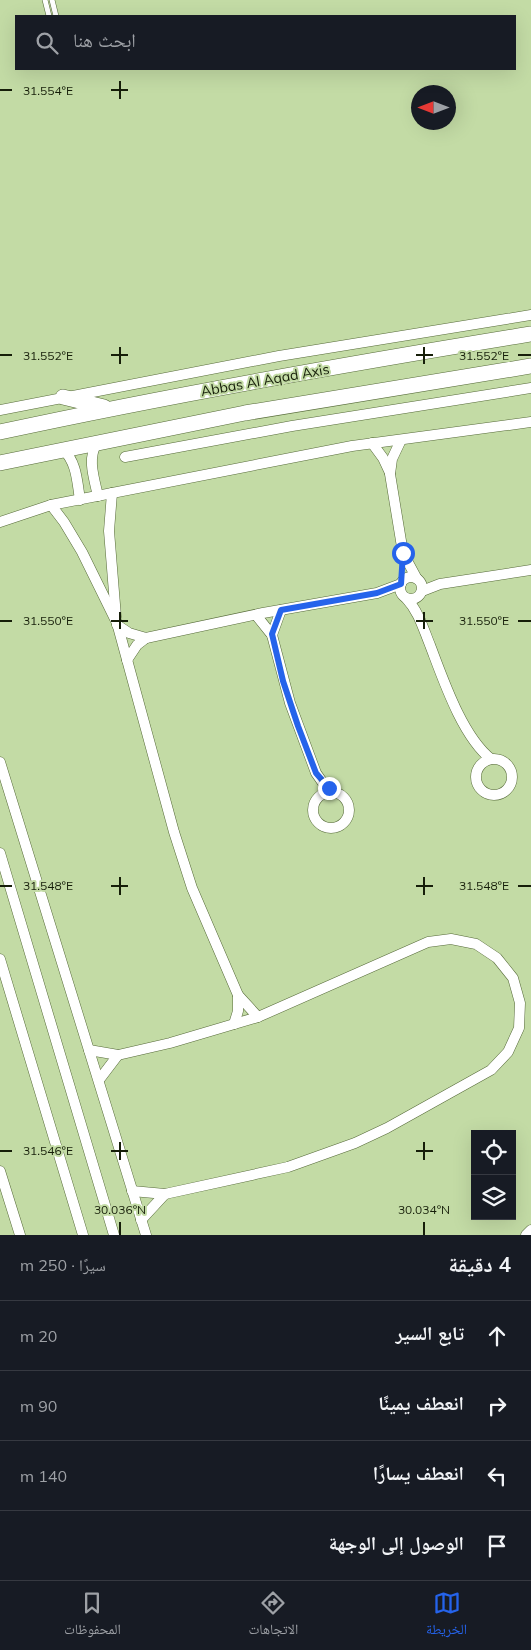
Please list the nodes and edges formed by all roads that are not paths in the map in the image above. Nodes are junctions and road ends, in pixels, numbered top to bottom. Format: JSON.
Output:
{"nodes":[{"id":1,"x":45,"y":0,"type":"edge"},
{"id":2,"x":52,"y":0,"type":"edge"},
{"id":3,"x":49,"y":15,"type":"edge"},
{"id":4,"x":56,"y":15,"type":"edge"},
{"id":5,"x":531,"y":315,"type":"edge"},
{"id":6,"x":531,"y":334,"type":"edge"},
{"id":7,"x":531,"y":366,"type":"edge"},
{"id":8,"x":531,"y":388,"type":"edge"},
{"id":9,"x":64,"y":397,"type":"junction"},
{"id":10,"x":110,"y":409,"type":"junction"},
{"id":11,"x":0,"y":410,"type":"edge"},
{"id":12,"x":531,"y":422,"type":"edge"},
{"id":13,"x":0,"y":432,"type":"edge"},
{"id":14,"x":401,"y":440,"type":"junction"},
{"id":15,"x":97,"y":443,"type":"junction"},
{"id":16,"x":372,"y":443,"type":"junction"},
{"id":17,"x":63,"y":449,"type":"junction"},
{"id":18,"x":125,"y":458,"type":"dead end"},
{"id":19,"x":0,"y":462,"type":"edge"},
{"id":20,"x":390,"y":474,"type":"junction"},
{"id":21,"x":112,"y":493,"type":"junction"},
{"id":22,"x":98,"y":496,"type":"junction"},
{"id":23,"x":80,"y":500,"type":"junction"},
{"id":24,"x":51,"y":505,"type":"junction"},
{"id":25,"x":0,"y":522,"type":"edge"},
{"id":26,"x":403,"y":553,"type":"junction"},
{"id":27,"x":531,"y":570,"type":"edge"},
{"id":28,"x":418,"y":579,"type":"junction"},
{"id":29,"x":401,"y":583,"type":"junction"},
{"id":30,"x":440,"y":584,"type":"junction"},
{"id":31,"x":422,"y":592,"type":"junction"},
{"id":32,"x":377,"y":593,"type":"junction"},
{"id":33,"x":405,"y":597,"type":"junction"},
{"id":34,"x":281,"y":610,"type":"junction"},
{"id":35,"x":256,"y":615,"type":"junction"},
{"id":36,"x":419,"y":615,"type":"junction"},
{"id":37,"x":117,"y":624,"type":"junction"},
{"id":38,"x":272,"y":634,"type":"junction"},
{"id":39,"x":146,"y":638,"type":"junction"},
{"id":40,"x":127,"y":660,"type":"junction"},
{"id":41,"x":474,"y":742,"type":"junction"},
{"id":42,"x":491,"y":759,"type":"junction"},
{"id":43,"x":0,"y":762,"type":"edge"},
{"id":44,"x":478,"y":769,"type":"junction"},
{"id":45,"x":316,"y":773,"type":"junction"},
{"id":46,"x":336,"y":792,"type":"junction"},
{"id":47,"x":315,"y":802,"type":"junction"},
{"id":48,"x":0,"y":853,"type":"edge"},
{"id":49,"x":0,"y":959,"type":"edge"},
{"id":50,"x":238,"y":995,"type":"junction"},
{"id":51,"x":258,"y":1017,"type":"junction"},
{"id":52,"x":234,"y":1024,"type":"junction"},
{"id":53,"x":89,"y":1050,"type":"junction"},
{"id":54,"x":118,"y":1055,"type":"junction"},
{"id":55,"x":99,"y":1080,"type":"junction"},
{"id":56,"x":0,"y":1171,"type":"edge"},
{"id":57,"x":132,"y":1191,"type":"junction"},
{"id":58,"x":165,"y":1194,"type":"junction"},
{"id":59,"x":142,"y":1220,"type":"junction"},
{"id":60,"x":531,"y":1230,"type":"edge"},
{"id":61,"x":20,"y":1235,"type":"edge"},
{"id":62,"x":83,"y":1235,"type":"edge"},
{"id":63,"x":114,"y":1235,"type":"edge"},
{"id":64,"x":146,"y":1235,"type":"edge"},
{"id":65,"x":526,"y":1235,"type":"edge"}],
"edges":[{"from":1,"to":3,"type":"lane"},
{"from":2,"to":4,"type":"lane"},
{"from":5,"to":9,"type":"street"},
{"from":6,"to":10,"type":"main road","name":"Abbas Al Aqad Axis"},
{"from":7,"to":15,"type":"main road"},
{"from":8,"to":18,"type":"street"},
{"from":9,"to":10,"type":"main road"},
{"from":9,"to":11,"type":"street"},
{"from":10,"to":13,"type":"main road","name":"Abbas Al Aqad Axis"},
{"from":12,"to":14,"type":"street"},
{"from":14,"to":16,"type":"street"},
{"from":14,"to":20,"type":"street"},
{"from":15,"to":17,"type":"main road"},
{"from":15,"to":22,"type":"street"},
{"from":16,"to":20,"type":"street"},
{"from":16,"to":21,"type":"street"},
{"from":17,"to":19,"type":"main road"},
{"from":17,"to":23,"type":"street"},
{"from":20,"to":26,"type":"street"},
{"from":21,"to":22,"type":"street"},
{"from":21,"to":37,"type":"street"},
{"from":22,"to":23,"type":"street"},
{"from":23,"to":24,"type":"street"},
{"from":24,"to":25,"type":"street"},
{"from":24,"to":37,"type":"street"},
{"from":26,"to":28,"type":"street"},
{"from":26,"to":29,"type":"street"},
{"from":27,"to":30,"type":"street"},
{"from":28,"to":29,"type":"street"},
{"from":28,"to":30,"type":"street"},
{"from":28,"to":31,"type":"street"},
{"from":29,"to":32,"type":"street"},
{"from":29,"to":33,"type":"street"},
{"from":30,"to":31,"type":"street"},
{"from":31,"to":33,"type":"street"},
{"from":31,"to":36,"type":"street"},
{"from":32,"to":33,"type":"street"},
{"from":32,"to":34,"type":"street"},
{"from":33,"to":36,"type":"street"},
{"from":34,"to":35,"type":"street"},
{"from":34,"to":38,"type":"street"},
{"from":35,"to":38,"type":"street"},
{"from":35,"to":39,"type":"street"},
{"from":36,"to":41,"type":"street"},
{"from":37,"to":39,"type":"street"},
{"from":37,"to":40,"type":"street"},
{"from":38,"to":45,"type":"street"},
{"from":39,"to":40,"type":"street"},
{"from":40,"to":50,"type":"street"},
{"from":41,"to":42,"type":"street"},
{"from":41,"to":44,"type":"street"},
{"from":42,"to":44,"type":"street"},
{"from":42,"to":44,"type":"street"},
{"from":43,"to":53,"type":"street"},
{"from":45,"to":46,"type":"street"},
{"from":45,"to":47,"type":"street"},
{"from":46,"to":47,"type":"street"},
{"from":46,"to":47,"type":"street"},
{"from":48,"to":63,"type":"street"},
{"from":49,"to":62,"type":"street"},
{"from":50,"to":51,"type":"street"},
{"from":50,"to":52,"type":"street"},
{"from":51,"to":52,"type":"street"},
{"from":51,"to":58,"type":"street"},
{"from":52,"to":54,"type":"street"},
{"from":53,"to":54,"type":"street"},
{"from":53,"to":55,"type":"street"},
{"from":54,"to":55,"type":"street"},
{"from":55,"to":57,"type":"street"},
{"from":56,"to":61,"type":"street"},
{"from":57,"to":58,"type":"street"},
{"from":57,"to":59,"type":"street"},
{"from":58,"to":59,"type":"street"},
{"from":59,"to":64,"type":"street"},
{"from":60,"to":65,"type":"street"}]}
